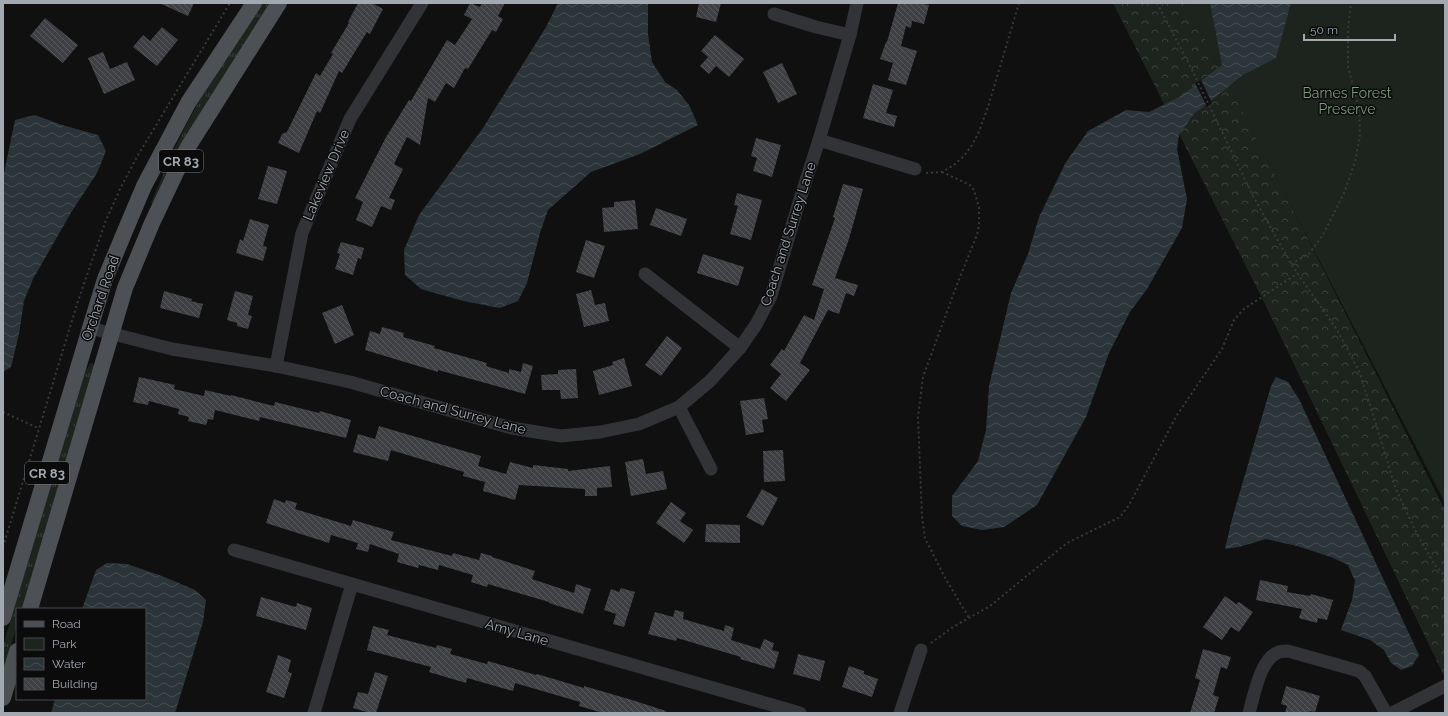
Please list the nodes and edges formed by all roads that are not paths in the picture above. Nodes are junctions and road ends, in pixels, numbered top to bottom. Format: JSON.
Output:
{"nodes":[{"id":1,"x":254,"y":3,"type":"edge"},
{"id":2,"x":279,"y":3,"type":"edge"},
{"id":3,"x":422,"y":3,"type":"edge"},
{"id":4,"x":857,"y":3,"type":"edge"},
{"id":5,"x":774,"y":14,"type":"dead end"},
{"id":6,"x":850,"y":35,"type":"junction"},
{"id":7,"x":819,"y":140,"type":"junction"},
{"id":8,"x":915,"y":170,"type":"road end"},
{"id":9,"x":645,"y":274,"type":"dead end"},
{"id":10,"x":90,"y":328,"type":"junction"},
{"id":11,"x":112,"y":333,"type":"junction"},
{"id":12,"x":740,"y":348,"type":"junction"},
{"id":13,"x":276,"y":366,"type":"junction"},
{"id":14,"x":679,"y":407,"type":"junction"},
{"id":15,"x":711,"y":469,"type":"dead end"},
{"id":16,"x":234,"y":550,"type":"dead end"},
{"id":17,"x":352,"y":584,"type":"junction"},
{"id":18,"x":30,"y":608,"type":"edge"},
{"id":19,"x":3,"y":618,"type":"edge"},
{"id":20,"x":920,"y":650,"type":"road end"},
{"id":21,"x":16,"y":654,"type":"edge"},
{"id":22,"x":1445,"y":686,"type":"edge"},
{"id":23,"x":3,"y":698,"type":"edge"},
{"id":24,"x":314,"y":713,"type":"edge"},
{"id":25,"x":800,"y":713,"type":"edge"},
{"id":26,"x":900,"y":713,"type":"edge"},
{"id":27,"x":1249,"y":713,"type":"edge"},
{"id":28,"x":1386,"y":713,"type":"edge"},
{"id":29,"x":1392,"y":713,"type":"edge"}],
"edges":[{"from":1,"to":10,"type":"main road","name":"Orchard Road","number":"CR 83"},
{"from":2,"to":11,"type":"main road","name":"Orchard Road","number":"CR 83"},
{"from":3,"to":13,"type":"street","name":"Lakeview Drive"},
{"from":4,"to":6,"type":"street","name":"Coach and Surrey Lane"},
{"from":5,"to":6,"type":"street"},
{"from":6,"to":7,"type":"street","name":"Coach and Surrey Lane"},
{"from":7,"to":8,"type":"street"},
{"from":7,"to":12,"type":"street","name":"Coach and Surrey Lane"},
{"from":9,"to":12,"type":"street"},
{"from":10,"to":11,"type":"street","name":"Coach and Surrey Lane"},
{"from":10,"to":19,"type":"main road","name":"Orchard Road","number":"CR 83"},
{"from":11,"to":13,"type":"street","name":"Coach and Surrey Lane"},
{"from":11,"to":18,"type":"main road","name":"Orchard Road","number":"CR 83"},
{"from":12,"to":14,"type":"street","name":"Coach and Surrey Lane"},
{"from":13,"to":14,"type":"street","name":"Coach and Surrey Lane"},
{"from":14,"to":15,"type":"street"},
{"from":16,"to":17,"type":"street","name":"Amy Lane"},
{"from":17,"to":24,"type":"street"},
{"from":17,"to":25,"type":"street","name":"Amy Lane"},
{"from":20,"to":26,"type":"street"},
{"from":21,"to":23,"type":"main road"},
{"from":22,"to":29,"type":"street"},
{"from":27,"to":28,"type":"street"}]}
